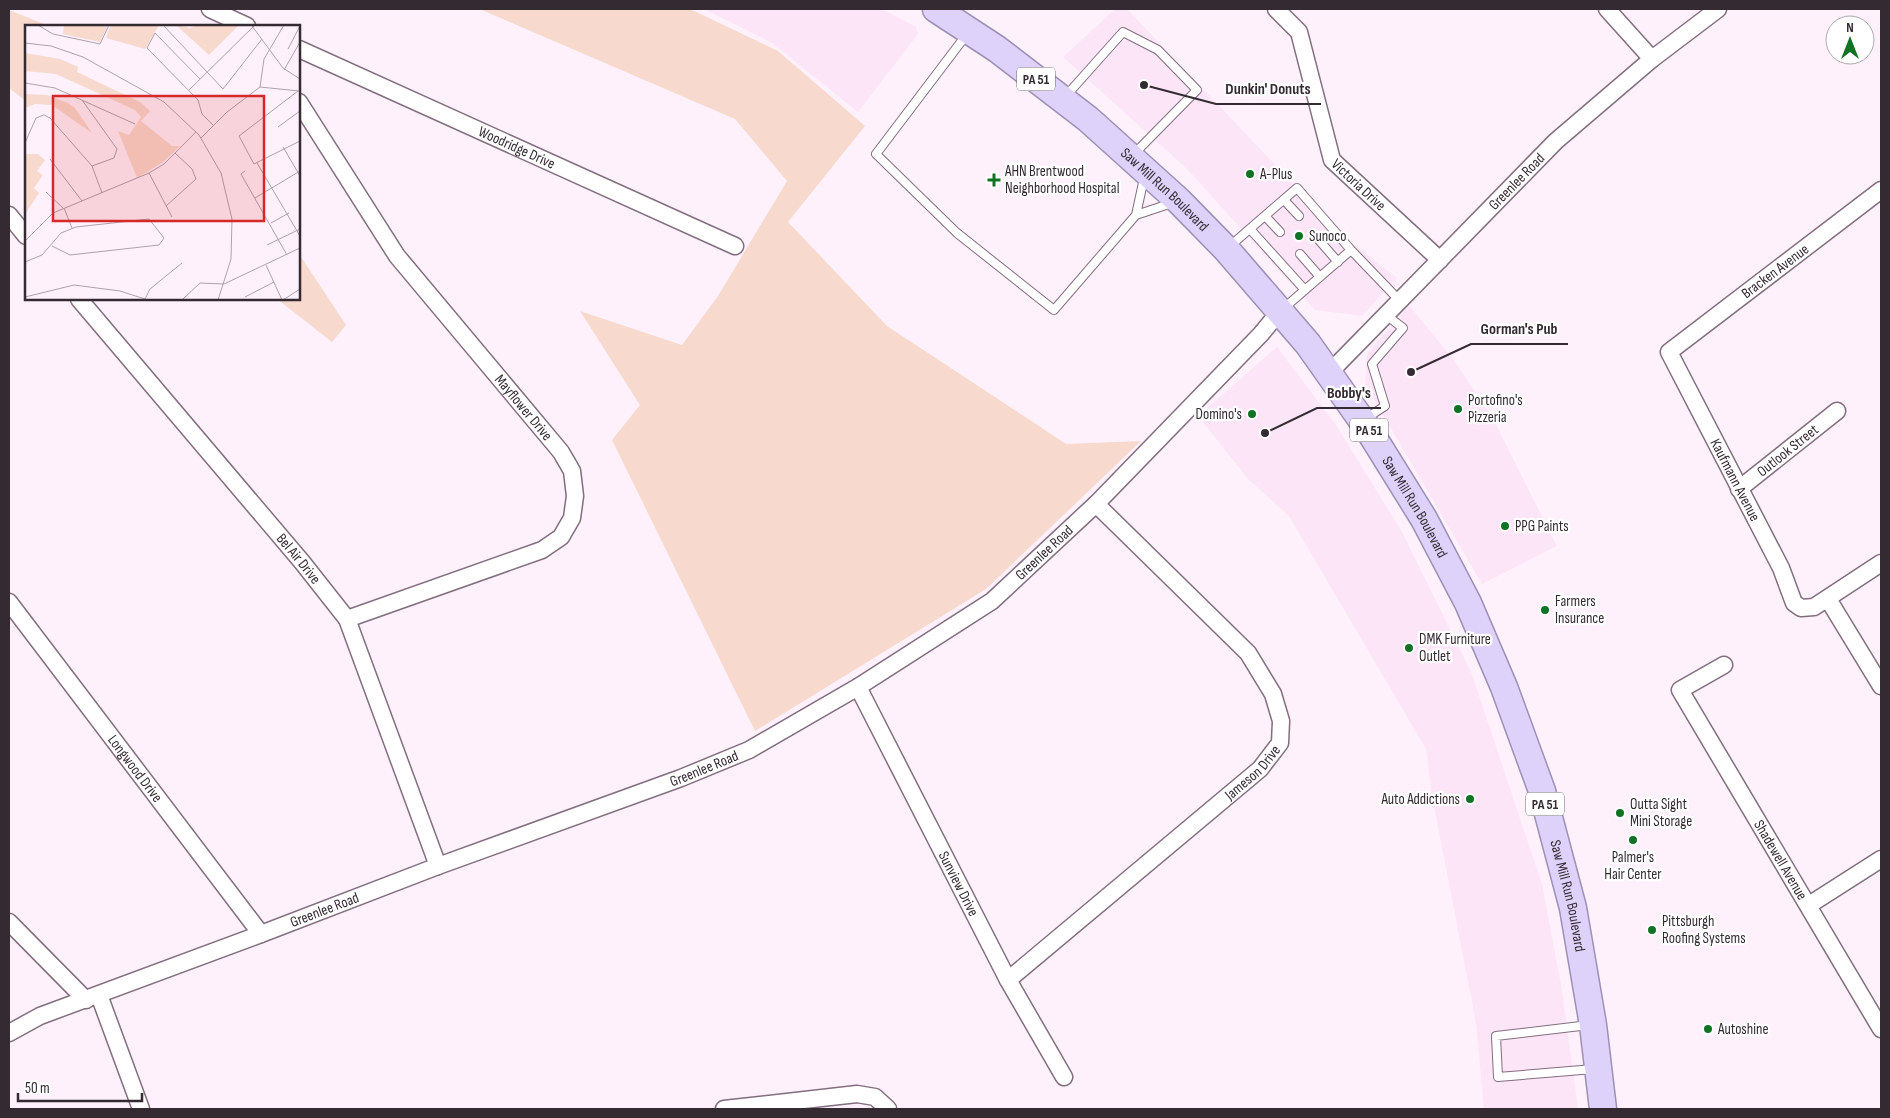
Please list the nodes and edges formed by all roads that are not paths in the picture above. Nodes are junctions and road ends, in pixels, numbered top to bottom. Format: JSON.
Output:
{"nodes":[{"id":1,"x":210,"y":9,"type":"edge"},
{"id":2,"x":936,"y":9,"type":"edge"},
{"id":3,"x":1276,"y":9,"type":"edge"},
{"id":4,"x":1607,"y":9,"type":"edge"},
{"id":5,"x":1718,"y":9,"type":"edge"},
{"id":6,"x":246,"y":25,"type":"edge"},
{"id":7,"x":969,"y":30,"type":"junction"},
{"id":8,"x":300,"y":49,"type":"edge"},
{"id":9,"x":1652,"y":59,"type":"junction"},
{"id":10,"x":1063,"y":99,"type":"junction"},
{"id":11,"x":300,"y":104,"type":"edge"},
{"id":12,"x":1139,"y":163,"type":"junction"},
{"id":13,"x":1881,"y":190,"type":"edge"},
{"id":14,"x":1284,"y":200,"type":"junction"},
{"id":15,"x":1179,"y":201,"type":"junction"},
{"id":16,"x":9,"y":215,"type":"edge"},
{"id":17,"x":1136,"y":215,"type":"junction"},
{"id":18,"x":1265,"y":216,"type":"junction"},
{"id":19,"x":1299,"y":216,"type":"dead end"},
{"id":20,"x":1250,"y":229,"type":"junction"},
{"id":21,"x":1280,"y":232,"type":"dead end"},
{"id":22,"x":25,"y":235,"type":"edge"},
{"id":23,"x":1318,"y":239,"type":"dead end"},
{"id":24,"x":735,"y":246,"type":"dead end"},
{"id":25,"x":1226,"y":249,"type":"junction"},
{"id":26,"x":1351,"y":250,"type":"junction"},
{"id":27,"x":1300,"y":254,"type":"dead end"},
{"id":28,"x":1440,"y":260,"type":"junction"},
{"id":29,"x":1338,"y":262,"type":"junction"},
{"id":30,"x":1320,"y":277,"type":"junction"},
{"id":31,"x":1305,"y":290,"type":"junction"},
{"id":32,"x":80,"y":300,"type":"edge"},
{"id":33,"x":1400,"y":301,"type":"junction"},
{"id":34,"x":1280,"y":311,"type":"junction"},
{"id":35,"x":1386,"y":315,"type":"junction"},
{"id":36,"x":1669,"y":352,"type":"joint"},
{"id":37,"x":1329,"y":373,"type":"junction"},
{"id":38,"x":1837,"y":411,"type":"dead end"},
{"id":39,"x":1363,"y":421,"type":"junction"},
{"id":40,"x":1739,"y":489,"type":"junction"},
{"id":41,"x":1096,"y":504,"type":"junction"},
{"id":42,"x":1881,"y":563,"type":"edge"},
{"id":43,"x":1828,"y":599,"type":"junction"},
{"id":44,"x":9,"y":602,"type":"edge"},
{"id":45,"x":346,"y":619,"type":"junction"},
{"id":46,"x":1724,"y":665,"type":"dead end"},
{"id":47,"x":1881,"y":686,"type":"edge"},
{"id":48,"x":858,"y":687,"type":"junction"},
{"id":49,"x":1881,"y":860,"type":"edge"},
{"id":50,"x":438,"y":866,"type":"junction"},
{"id":51,"x":1809,"y":906,"type":"junction"},
{"id":52,"x":9,"y":922,"type":"edge"},
{"id":53,"x":261,"y":934,"type":"junction"},
{"id":54,"x":1008,"y":980,"type":"junction"},
{"id":55,"x":92,"y":998,"type":"junction"},
{"id":56,"x":1593,"y":1025,"type":"junction"},
{"id":57,"x":1881,"y":1030,"type":"edge"},
{"id":58,"x":9,"y":1032,"type":"edge"},
{"id":59,"x":1598,"y":1068,"type":"junction"},
{"id":60,"x":1064,"y":1077,"type":"dead end"},
{"id":61,"x":141,"y":1109,"type":"edge"},
{"id":62,"x":724,"y":1109,"type":"edge"},
{"id":63,"x":888,"y":1109,"type":"edge"},
{"id":64,"x":1602,"y":1109,"type":"edge"}],
"edges":[{"from":1,"to":6,"type":"street"},
{"from":2,"to":7,"type":"highway","name":"Saw Mill Run Boulevard","number":"PA 51"},
{"from":3,"to":28,"type":"street","name":"Victoria Drive"},
{"from":4,"to":9,"type":"street"},
{"from":5,"to":9,"type":"street","name":"Greenlee Road"},
{"from":7,"to":10,"type":"highway","name":"Saw Mill Run Boulevard","number":"PA 51"},
{"from":7,"to":17,"type":"lane"},
{"from":8,"to":24,"type":"street","name":"Woodridge Drive"},
{"from":9,"to":28,"type":"street","name":"Greenlee Road"},
{"from":10,"to":12,"type":"highway","name":"Saw Mill Run Boulevard","number":"PA 51"},
{"from":10,"to":12,"type":"lane"},
{"from":11,"to":45,"type":"street","name":"Mayflower Drive"},
{"from":12,"to":15,"type":"highway","name":"Saw Mill Run Boulevard","number":"PA 51"},
{"from":12,"to":17,"type":"lane"},
{"from":13,"to":36,"type":"street","name":"Bracken Avenue"},
{"from":14,"to":18,"type":"lane"},
{"from":14,"to":19,"type":"lane"},
{"from":14,"to":26,"type":"lane"},
{"from":15,"to":17,"type":"lane"},
{"from":15,"to":25,"type":"highway","name":"Saw Mill Run Boulevard","number":"PA 51"},
{"from":16,"to":22,"type":"street"},
{"from":18,"to":20,"type":"lane"},
{"from":18,"to":21,"type":"lane"},
{"from":20,"to":25,"type":"lane"},
{"from":20,"to":31,"type":"lane"},
{"from":23,"to":29,"type":"lane"},
{"from":25,"to":34,"type":"highway","name":"Saw Mill Run Boulevard","number":"PA 51"},
{"from":26,"to":29,"type":"lane"},
{"from":26,"to":33,"type":"lane"},
{"from":27,"to":30,"type":"lane"},
{"from":28,"to":33,"type":"street","name":"Greenlee Road"},
{"from":29,"to":30,"type":"lane"},
{"from":30,"to":31,"type":"lane"},
{"from":31,"to":34,"type":"lane"},
{"from":32,"to":45,"type":"street","name":"Bel Air Drive"},
{"from":33,"to":35,"type":"street","name":"Greenlee Road"},
{"from":34,"to":37,"type":"highway","name":"Saw Mill Run Boulevard","number":"PA 51"},
{"from":34,"to":41,"type":"street","name":"Greenlee Road"},
{"from":35,"to":37,"type":"street","name":"Greenlee Road"},
{"from":35,"to":39,"type":"lane"},
{"from":36,"to":40,"type":"street","name":"Kaufmann Avenue"},
{"from":37,"to":39,"type":"highway","name":"Saw Mill Run Boulevard","number":"PA 51"},
{"from":38,"to":40,"type":"street","name":"Outlook Street"},
{"from":39,"to":56,"type":"highway","name":"Saw Mill Run Boulevard","number":"PA 51"},
{"from":40,"to":43,"type":"street","name":"Kaufmann Avenue"},
{"from":41,"to":48,"type":"street","name":"Greenlee Road"},
{"from":41,"to":54,"type":"street","name":"Jameson Drive"},
{"from":42,"to":43,"type":"street"},
{"from":43,"to":47,"type":"street"},
{"from":44,"to":53,"type":"street","name":"Longwood Drive"},
{"from":45,"to":50,"type":"street","name":"Bel Air Drive"},
{"from":46,"to":51,"type":"street","name":"Shadewell Avenue"},
{"from":48,"to":50,"type":"street","name":"Greenlee Road"},
{"from":48,"to":54,"type":"street","name":"Sunview Drive"},
{"from":49,"to":51,"type":"street"},
{"from":50,"to":53,"type":"street","name":"Greenlee Road"},
{"from":51,"to":57,"type":"street","name":"Shadewell Avenue"},
{"from":52,"to":55,"type":"street"},
{"from":53,"to":55,"type":"street","name":"Greenlee Road"},
{"from":54,"to":60,"type":"street","name":"Sunview Drive"},
{"from":55,"to":58,"type":"street","name":"Greenlee Road"},
{"from":55,"to":61,"type":"street"},
{"from":56,"to":59,"type":"highway","name":"Saw Mill Run Boulevard","number":"PA 51"},
{"from":56,"to":59,"type":"lane"},
{"from":59,"to":64,"type":"highway","name":"Saw Mill Run Boulevard","number":"PA 51"},
{"from":62,"to":63,"type":"street"}]}
